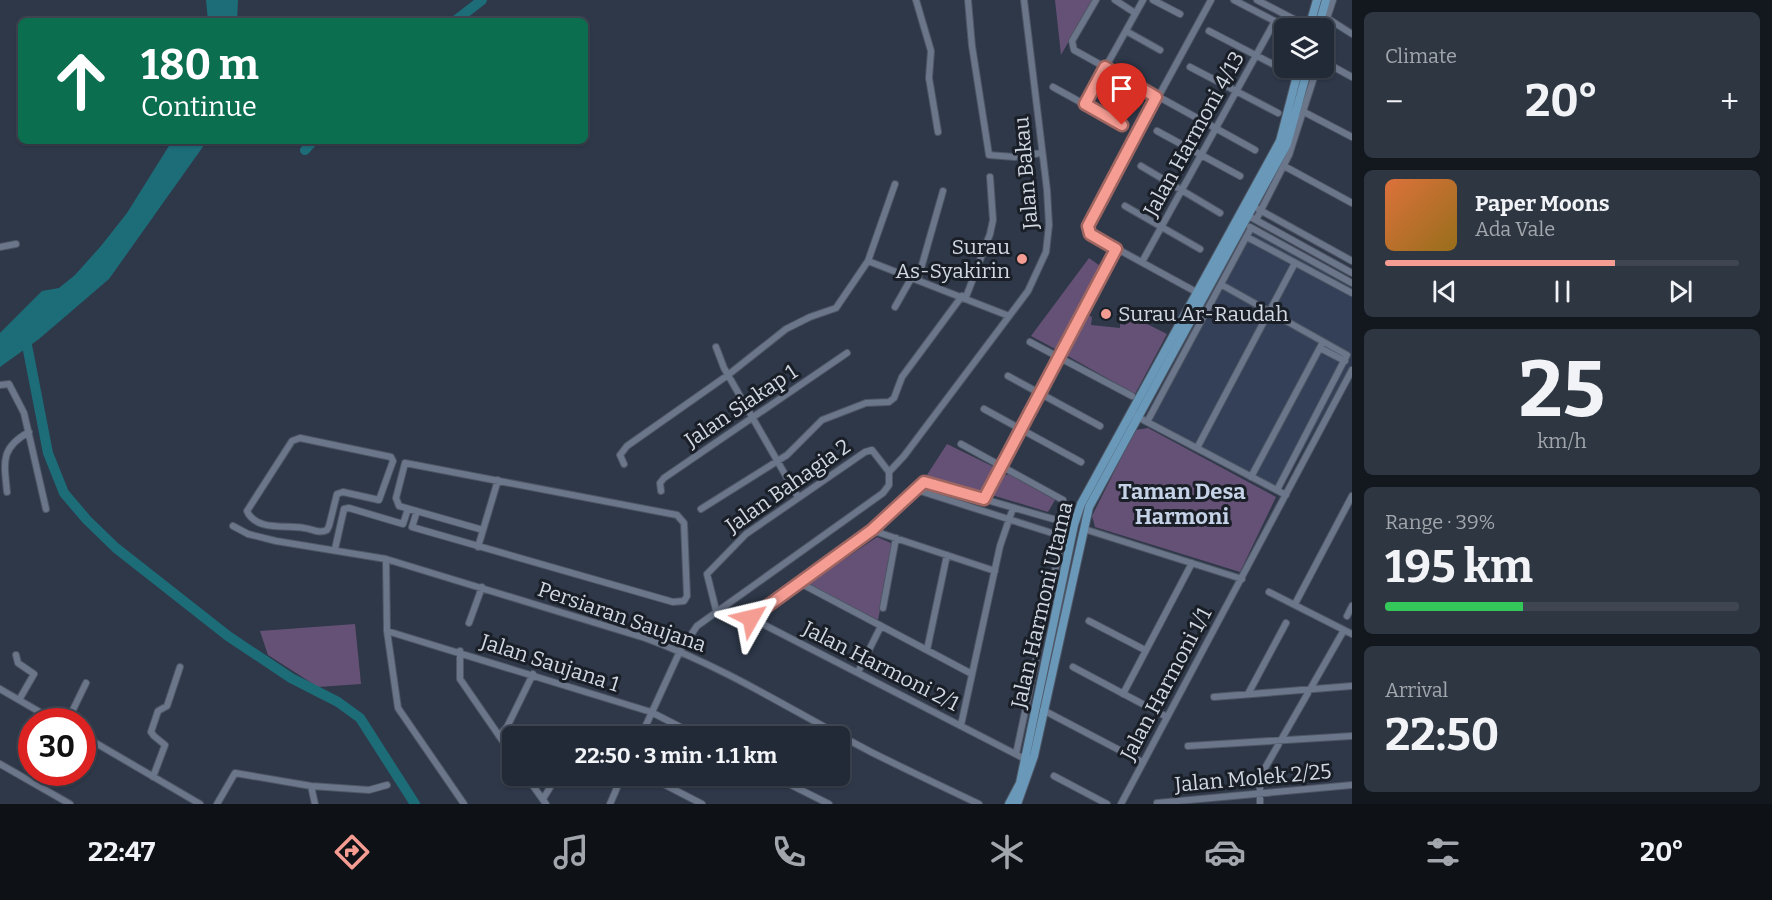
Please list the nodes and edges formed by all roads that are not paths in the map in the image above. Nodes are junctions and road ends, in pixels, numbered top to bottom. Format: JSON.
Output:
{"nodes":[{"id":1,"x":916,"y":0,"type":"edge"},
{"id":2,"x":968,"y":0,"type":"edge"},
{"id":3,"x":1024,"y":0,"type":"edge"},
{"id":4,"x":1096,"y":0,"type":"edge"},
{"id":5,"x":1115,"y":0,"type":"edge"},
{"id":6,"x":1143,"y":0,"type":"edge"},
{"id":7,"x":1153,"y":0,"type":"edge"},
{"id":8,"x":1211,"y":0,"type":"edge"},
{"id":9,"x":1234,"y":0,"type":"edge"},
{"id":10,"x":1257,"y":0,"type":"edge"},
{"id":11,"x":1317,"y":0,"type":"edge"},
{"id":12,"x":1326,"y":0,"type":"edge"},
{"id":13,"x":1333,"y":0,"type":"edge"},
{"id":14,"x":1135,"y":13,"type":"junction"},
{"id":15,"x":1180,"y":14,"type":"dead end"},
{"id":16,"x":1291,"y":18,"type":"edge"},
{"id":17,"x":1312,"y":18,"type":"edge"},
{"id":18,"x":1321,"y":18,"type":"edge"},
{"id":19,"x":1274,"y":20,"type":"edge"},
{"id":20,"x":1274,"y":23,"type":"edge"},
{"id":21,"x":1125,"y":31,"type":"junction"},
{"id":22,"x":1209,"y":31,"type":"dead end"},
{"id":23,"x":1352,"y":34,"type":"edge"},
{"id":24,"x":1160,"y":50,"type":"dead end"},
{"id":25,"x":1256,"y":56,"type":"junction"},
{"id":26,"x":1274,"y":65,"type":"edge"},
{"id":27,"x":1105,"y":67,"type":"junction"},
{"id":28,"x":1190,"y":67,"type":"dead end"},
{"id":29,"x":1334,"y":67,"type":"edge"},
{"id":30,"x":1296,"y":78,"type":"edge"},
{"id":31,"x":1305,"y":78,"type":"edge"},
{"id":32,"x":1314,"y":78,"type":"edge"},
{"id":33,"x":1352,"y":78,"type":"edge"},
{"id":34,"x":1053,"y":87,"type":"dead end"},
{"id":35,"x":1237,"y":91,"type":"junction"},
{"id":36,"x":1156,"y":97,"type":"junction"},
{"id":37,"x":1085,"y":104,"type":"junction"},
{"id":38,"x":1304,"y":112,"type":"junction"},
{"id":39,"x":1278,"y":114,"type":"dead end"},
{"id":40,"x":1122,"y":125,"type":"dead end"},
{"id":41,"x":1216,"y":129,"type":"junction"},
{"id":42,"x":1158,"y":131,"type":"dead end"},
{"id":43,"x":938,"y":132,"type":"dead end"},
{"id":44,"x":1352,"y":137,"type":"edge"},
{"id":45,"x":1255,"y":150,"type":"dead end"},
{"id":46,"x":1042,"y":155,"type":"junction"},
{"id":47,"x":1201,"y":155,"type":"junction"},
{"id":48,"x":1141,"y":166,"type":"dead end"},
{"id":49,"x":1284,"y":166,"type":"junction"},
{"id":50,"x":1240,"y":176,"type":"dead end"},
{"id":51,"x":990,"y":177,"type":"dead end"},
{"id":52,"x":895,"y":184,"type":"dead end"},
{"id":53,"x":943,"y":191,"type":"dead end"},
{"id":54,"x":1181,"y":191,"type":"junction"},
{"id":55,"x":1352,"y":203,"type":"edge"},
{"id":56,"x":1125,"y":206,"type":"dead end"},
{"id":57,"x":1253,"y":206,"type":"junction"},
{"id":58,"x":1261,"y":210,"type":"junction"},
{"id":59,"x":1220,"y":213,"type":"dead end"},
{"id":60,"x":1245,"y":214,"type":"junction"},
{"id":61,"x":1256,"y":220,"type":"junction"},
{"id":62,"x":1244,"y":224,"type":"junction"},
{"id":63,"x":1162,"y":227,"type":"junction"},
{"id":64,"x":1247,"y":237,"type":"junction"},
{"id":65,"x":16,"y":244,"type":"dead end"},
{"id":66,"x":0,"y":247,"type":"edge"},
{"id":67,"x":1116,"y":249,"type":"junction"},
{"id":68,"x":1200,"y":249,"type":"dead end"},
{"id":69,"x":870,"y":257,"type":"junction"},
{"id":70,"x":1352,"y":261,"type":"edge"},
{"id":71,"x":1142,"y":262,"type":"junction"},
{"id":72,"x":1295,"y":263,"type":"junction"},
{"id":73,"x":1352,"y":273,"type":"edge"},
{"id":74,"x":917,"y":277,"type":"junction"},
{"id":75,"x":1352,"y":283,"type":"edge"},
{"id":76,"x":1222,"y":285,"type":"junction"},
{"id":77,"x":1198,"y":293,"type":"junction"},
{"id":78,"x":1352,"y":293,"type":"edge"},
{"id":79,"x":966,"y":295,"type":"junction"},
{"id":80,"x":895,"y":307,"type":"dead end"},
{"id":81,"x":1270,"y":311,"type":"junction"},
{"id":82,"x":1010,"y":316,"type":"junction"},
{"id":83,"x":1030,"y":342,"type":"dead end"},
{"id":84,"x":1321,"y":345,"type":"junction"},
{"id":85,"x":716,"y":347,"type":"dead end"},
{"id":86,"x":847,"y":353,"type":"dead end"},
{"id":87,"x":1059,"y":358,"type":"junction"},
{"id":88,"x":1352,"y":370,"type":"edge"},
{"id":89,"x":733,"y":372,"type":"junction"},
{"id":90,"x":1008,"y":376,"type":"dead end"},
{"id":91,"x":0,"y":385,"type":"edge"},
{"id":92,"x":1040,"y":394,"type":"junction"},
{"id":93,"x":1132,"y":396,"type":"dead end"},
{"id":94,"x":984,"y":409,"type":"dead end"},
{"id":95,"x":1134,"y":415,"type":"junction"},
{"id":96,"x":754,"y":418,"type":"junction"},
{"id":97,"x":1147,"y":422,"type":"junction"},
{"id":98,"x":1100,"y":426,"type":"dead end"},
{"id":99,"x":1021,"y":429,"type":"junction"},
{"id":100,"x":28,"y":432,"type":"junction"},
{"id":101,"x":961,"y":444,"type":"dead end"},
{"id":102,"x":1197,"y":448,"type":"junction"},
{"id":103,"x":778,"y":461,"type":"junction"},
{"id":104,"x":1081,"y":462,"type":"dead end"},
{"id":105,"x":624,"y":464,"type":"dead end"},
{"id":106,"x":1002,"y":465,"type":"junction"},
{"id":107,"x":889,"y":472,"type":"junction"},
{"id":108,"x":1251,"y":477,"type":"junction"},
{"id":109,"x":498,"y":480,"type":"junction"},
{"id":110,"x":917,"y":490,"type":"junction"},
{"id":111,"x":1277,"y":490,"type":"junction"},
{"id":112,"x":661,"y":491,"type":"dead end"},
{"id":113,"x":7,"y":492,"type":"dead end"},
{"id":114,"x":1286,"y":495,"type":"junction"},
{"id":115,"x":1352,"y":496,"type":"edge"},
{"id":116,"x":798,"y":497,"type":"junction"},
{"id":117,"x":984,"y":499,"type":"junction"},
{"id":118,"x":1063,"y":500,"type":"dead end"},
{"id":119,"x":1011,"y":507,"type":"junction"},
{"id":120,"x":408,"y":508,"type":"junction"},
{"id":121,"x":46,"y":509,"type":"dead end"},
{"id":122,"x":701,"y":509,"type":"dead end"},
{"id":123,"x":417,"y":511,"type":"junction"},
{"id":124,"x":1007,"y":521,"type":"junction"},
{"id":125,"x":1074,"y":525,"type":"junction"},
{"id":126,"x":233,"y":526,"type":"dead end"},
{"id":127,"x":302,"y":528,"type":"junction"},
{"id":128,"x":1084,"y":529,"type":"junction"},
{"id":129,"x":483,"y":530,"type":"junction"},
{"id":130,"x":872,"y":530,"type":"junction"},
{"id":131,"x":897,"y":538,"type":"junction"},
{"id":132,"x":300,"y":543,"type":"junction"},
{"id":133,"x":478,"y":547,"type":"junction"},
{"id":134,"x":335,"y":549,"type":"junction"},
{"id":135,"x":947,"y":555,"type":"junction"},
{"id":136,"x":386,"y":559,"type":"junction"},
{"id":137,"x":1192,"y":563,"type":"junction"},
{"id":138,"x":995,"y":571,"type":"junction"},
{"id":139,"x":1242,"y":579,"type":"junction"},
{"id":140,"x":800,"y":582,"type":"junction"},
{"id":141,"x":482,"y":587,"type":"junction"},
{"id":142,"x":1269,"y":591,"type":"dead end"},
{"id":143,"x":1295,"y":604,"type":"junction"},
{"id":144,"x":1352,"y":606,"type":"edge"},
{"id":145,"x":883,"y":608,"type":"dead end"},
{"id":146,"x":716,"y":610,"type":"junction"},
{"id":147,"x":1347,"y":615,"type":"dead end"},
{"id":148,"x":1089,"y":621,"type":"dead end"},
{"id":149,"x":1286,"y":622,"type":"dead end"},
{"id":150,"x":469,"y":623,"type":"dead end"},
{"id":151,"x":881,"y":626,"type":"junction"},
{"id":152,"x":1344,"y":630,"type":"junction"},
{"id":153,"x":391,"y":632,"type":"junction"},
{"id":154,"x":1352,"y":634,"type":"edge"},
{"id":155,"x":927,"y":650,"type":"junction"},
{"id":156,"x":1145,"y":650,"type":"junction"},
{"id":157,"x":680,"y":651,"type":"junction"},
{"id":158,"x":16,"y":655,"type":"dead end"},
{"id":159,"x":460,"y":655,"type":"junction"},
{"id":160,"x":180,"y":667,"type":"dead end"},
{"id":161,"x":1073,"y":667,"type":"dead end"},
{"id":162,"x":858,"y":672,"type":"junction"},
{"id":163,"x":533,"y":674,"type":"junction"},
{"id":164,"x":972,"y":674,"type":"junction"},
{"id":165,"x":86,"y":683,"type":"dead end"},
{"id":166,"x":1352,"y":686,"type":"edge"},
{"id":167,"x":1310,"y":687,"type":"junction"},
{"id":168,"x":0,"y":689,"type":"edge"},
{"id":169,"x":1123,"y":694,"type":"junction"},
{"id":170,"x":1248,"y":694,"type":"junction"},
{"id":171,"x":1214,"y":697,"type":"dead end"},
{"id":172,"x":19,"y":700,"type":"junction"},
{"id":173,"x":33,"y":708,"type":"edge"},
{"id":174,"x":74,"y":708,"type":"edge"},
{"id":175,"x":1043,"y":710,"type":"junction"},
{"id":176,"x":651,"y":712,"type":"junction"},
{"id":177,"x":1167,"y":717,"type":"junction"},
{"id":178,"x":961,"y":725,"type":"junction"},
{"id":179,"x":645,"y":726,"type":"edge"},
{"id":180,"x":678,"y":726,"type":"edge"},
{"id":181,"x":499,"y":736,"type":"junction"},
{"id":182,"x":1352,"y":736,"type":"edge"},
{"id":183,"x":502,"y":740,"type":"edge"},
{"id":184,"x":1279,"y":741,"type":"junction"},
{"id":185,"x":96,"y":743,"type":"edge"},
{"id":186,"x":1188,"y":746,"type":"dead end"},
{"id":187,"x":1016,"y":754,"type":"junction"},
{"id":188,"x":1029,"y":761,"type":"junction"},
{"id":189,"x":1142,"y":762,"type":"junction"},
{"id":190,"x":0,"y":764,"type":"edge"},
{"id":191,"x":1054,"y":776,"type":"dead end"},
{"id":192,"x":153,"y":777,"type":"junction"},
{"id":193,"x":387,"y":785,"type":"dead end"},
{"id":194,"x":1352,"y":785,"type":"edge"},
{"id":195,"x":310,"y":786,"type":"junction"},
{"id":196,"x":533,"y":786,"type":"edge"},
{"id":197,"x":551,"y":786,"type":"edge"},
{"id":198,"x":618,"y":786,"type":"edge"},
{"id":199,"x":667,"y":786,"type":"edge"},
{"id":200,"x":793,"y":786,"type":"edge"},
{"id":201,"x":1259,"y":794,"type":"junction"},
{"id":202,"x":544,"y":802,"type":"edge"},
{"id":203,"x":461,"y":803,"type":"edge"},
{"id":204,"x":612,"y":803,"type":"edge"},
{"id":205,"x":1157,"y":803,"type":"edge"},
{"id":206,"x":70,"y":804,"type":"edge"},
{"id":207,"x":200,"y":804,"type":"edge"},
{"id":208,"x":217,"y":804,"type":"edge"},
{"id":209,"x":315,"y":804,"type":"edge"},
{"id":210,"x":702,"y":804,"type":"edge"},
{"id":211,"x":829,"y":804,"type":"edge"},
{"id":212,"x":979,"y":804,"type":"edge"},
{"id":213,"x":1010,"y":804,"type":"edge"},
{"id":214,"x":1017,"y":804,"type":"edge"},
{"id":215,"x":1107,"y":804,"type":"edge"},
{"id":216,"x":1121,"y":804,"type":"edge"},
{"id":217,"x":1260,"y":804,"type":"edge"}],
"edges":[{"from":1,"to":43,"type":"street"},
{"from":2,"to":46,"type":"street"},
{"from":3,"to":46,"type":"street","name":"Jalan Bakau"},
{"from":4,"to":27,"type":"street"},
{"from":5,"to":14,"type":"street"},
{"from":6,"to":14,"type":"street"},
{"from":7,"to":15,"type":"street"},
{"from":8,"to":36,"type":"street"},
{"from":9,"to":19,"type":"street"},
{"from":10,"to":16,"type":"street"},
{"from":11,"to":17,"type":"main road"},
{"from":12,"to":18,"type":"main road"},
{"from":13,"to":23,"type":"street"},
{"from":14,"to":21,"type":"street"},
{"from":20,"to":25,"type":"street","name":"Jalan Harmoni 4/13"},
{"from":21,"to":24,"type":"street"},
{"from":21,"to":27,"type":"street"},
{"from":22,"to":25,"type":"street"},
{"from":25,"to":26,"type":"street"},
{"from":25,"to":35,"type":"street","name":"Jalan Harmoni 4/13"},
{"from":27,"to":36,"type":"street"},
{"from":27,"to":37,"type":"street"},
{"from":28,"to":35,"type":"street"},
{"from":29,"to":33,"type":"street"},
{"from":30,"to":60,"type":"main road","name":"Jalan Harmoni Utama"},
{"from":31,"to":57,"type":"main road","name":"Jalan Harmoni Utama"},
{"from":32,"to":38,"type":"street"},
{"from":34,"to":37,"type":"street"},
{"from":35,"to":39,"type":"street"},
{"from":35,"to":41,"type":"street","name":"Jalan Harmoni 4/13"},
{"from":36,"to":41,"type":"street"},
{"from":36,"to":67,"type":"street"},
{"from":37,"to":40,"type":"street"},
{"from":38,"to":44,"type":"street"},
{"from":38,"to":49,"type":"street"},
{"from":41,"to":45,"type":"street"},
{"from":41,"to":47,"type":"street","name":"Jalan Harmoni 4/13"},
{"from":42,"to":47,"type":"street"},
{"from":46,"to":82,"type":"street","name":"Jalan Bakau"},
{"from":47,"to":50,"type":"street"},
{"from":47,"to":54,"type":"street","name":"Jalan Harmoni 4/13"},
{"from":48,"to":54,"type":"street"},
{"from":49,"to":55,"type":"street"},
{"from":49,"to":58,"type":"street"},
{"from":51,"to":79,"type":"street"},
{"from":52,"to":69,"type":"street"},
{"from":53,"to":74,"type":"street"},
{"from":54,"to":59,"type":"street"},
{"from":54,"to":63,"type":"street","name":"Jalan Harmoni 4/13"},
{"from":56,"to":63,"type":"street"},
{"from":57,"to":58,"type":"street"},
{"from":57,"to":60,"type":"main road","name":"Jalan Harmoni Utama"},
{"from":58,"to":61,"type":"street"},
{"from":58,"to":70,"type":"street"},
{"from":60,"to":61,"type":"street"},
{"from":60,"to":62,"type":"main road","name":"Jalan Harmoni Utama"},
{"from":61,"to":73,"type":"street"},
{"from":62,"to":64,"type":"street"},
{"from":62,"to":75,"type":"street"},
{"from":62,"to":77,"type":"main road","name":"Jalan Harmoni Utama"},
{"from":62,"to":95,"type":"main road","name":"Jalan Harmoni Utama"},
{"from":63,"to":68,"type":"street"},
{"from":63,"to":71,"type":"street","name":"Jalan Harmoni 4/13"},
{"from":64,"to":72,"type":"street"},
{"from":64,"to":76,"type":"street"},
{"from":65,"to":66,"type":"street"},
{"from":67,"to":71,"type":"street"},
{"from":67,"to":87,"type":"street"},
{"from":69,"to":74,"type":"street"},
{"from":69,"to":89,"type":"street"},
{"from":71,"to":77,"type":"street"},
{"from":72,"to":78,"type":"street"},
{"from":72,"to":81,"type":"street"},
{"from":74,"to":79,"type":"street"},
{"from":74,"to":80,"type":"street"},
{"from":76,"to":81,"type":"street"},
{"from":76,"to":97,"type":"street"},
{"from":77,"to":95,"type":"main road","name":"Jalan Harmoni Utama"},
{"from":79,"to":82,"type":"street"},
{"from":79,"to":103,"type":"street"},
{"from":81,"to":84,"type":"street"},
{"from":81,"to":102,"type":"street"},
{"from":82,"to":107,"type":"street","name":"Jalan Bakau"},
{"from":83,"to":87,"type":"street"},
{"from":84,"to":108,"type":"street"},
{"from":84,"to":111,"type":"street"},
{"from":85,"to":89,"type":"street"},
{"from":86,"to":96,"type":"street","name":"Jalan Siakap 1"},
{"from":87,"to":92,"type":"street"},
{"from":87,"to":93,"type":"street"},
{"from":88,"to":114,"type":"street","name":"Jalan Harmoni 1/1"},
{"from":89,"to":96,"type":"street"},
{"from":89,"to":105,"type":"street"},
{"from":90,"to":92,"type":"street"},
{"from":91,"to":100,"type":"street"},
{"from":92,"to":98,"type":"street"},
{"from":92,"to":99,"type":"street"},
{"from":94,"to":99,"type":"street"},
{"from":95,"to":97,"type":"street"},
{"from":95,"to":125,"type":"main road","name":"Jalan Harmoni Utama"},
{"from":95,"to":128,"type":"main road","name":"Jalan Harmoni Utama"},
{"from":96,"to":103,"type":"street"},
{"from":96,"to":112,"type":"street","name":"Jalan Siakap 1"},
{"from":97,"to":102,"type":"street"},
{"from":99,"to":104,"type":"street"},
{"from":99,"to":106,"type":"street"},
{"from":100,"to":113,"type":"street"},
{"from":100,"to":121,"type":"street"},
{"from":101,"to":106,"type":"street"},
{"from":102,"to":108,"type":"street"},
{"from":103,"to":116,"type":"street"},
{"from":103,"to":122,"type":"street"},
{"from":106,"to":117,"type":"street"},
{"from":106,"to":118,"type":"street"},
{"from":107,"to":116,"type":"street","name":"Jalan Bahagia 2"},
{"from":107,"to":146,"type":"street","name":"Jalan Bakau"},
{"from":108,"to":111,"type":"street"},
{"from":109,"to":120,"type":"street","name":"Persiaran Saujana"},
{"from":109,"to":129,"type":"street"},
{"from":109,"to":133,"type":"street","name":"Persiaran Saujana"},
{"from":110,"to":117,"type":"street"},
{"from":110,"to":124,"type":"street"},
{"from":110,"to":130,"type":"street","name":"Jalan Harmoni 2/1"},
{"from":111,"to":114,"type":"street"},
{"from":114,"to":139,"type":"street","name":"Jalan Harmoni 1/1"},
{"from":115,"to":143,"type":"street"},
{"from":116,"to":146,"type":"street","name":"Jalan Bahagia 2"},
{"from":117,"to":119,"type":"street"},
{"from":119,"to":124,"type":"street"},
{"from":119,"to":125,"type":"street"},
{"from":120,"to":123,"type":"street"},
{"from":120,"to":134,"type":"street"},
{"from":123,"to":129,"type":"street"},
{"from":123,"to":133,"type":"street","name":"Persiaran Saujana"},
{"from":124,"to":138,"type":"street"},
{"from":124,"to":187,"type":"street"},
{"from":125,"to":188,"type":"main road","name":"Jalan Harmoni Utama"},
{"from":126,"to":132,"type":"street","name":"Persiaran Saujana"},
{"from":127,"to":127,"type":"street"},
{"from":127,"to":132,"type":"street"},
{"from":128,"to":137,"type":"street"},
{"from":128,"to":175,"type":"main road","name":"Jalan Harmoni Utama"},
{"from":129,"to":133,"type":"street"},
{"from":130,"to":131,"type":"street"},
{"from":130,"to":140,"type":"street","name":"Jalan Harmoni 2/1"},
{"from":131,"to":135,"type":"street"},
{"from":131,"to":145,"type":"street"},
{"from":132,"to":134,"type":"street","name":"Persiaran Saujana"},
{"from":134,"to":136,"type":"street","name":"Persiaran Saujana"},
{"from":135,"to":138,"type":"street"},
{"from":135,"to":155,"type":"street"},
{"from":136,"to":141,"type":"street","name":"Persiaran Saujana"},
{"from":136,"to":153,"type":"street"},
{"from":137,"to":139,"type":"street"},
{"from":137,"to":156,"type":"street"},
{"from":138,"to":164,"type":"street"},
{"from":139,"to":177,"type":"street","name":"Jalan Harmoni 1/1"},
{"from":140,"to":151,"type":"street"},
{"from":140,"to":162,"type":"street","name":"Jalan Harmoni 2/1"},
{"from":141,"to":150,"type":"street"},
{"from":141,"to":157,"type":"street","name":"Persiaran Saujana"},
{"from":142,"to":143,"type":"street"},
{"from":143,"to":152,"type":"street"},
{"from":144,"to":147,"type":"street"},
{"from":146,"to":157,"type":"street","name":"Jalan Bakau"},
{"from":148,"to":156,"type":"street"},
{"from":149,"to":170,"type":"street"},
{"from":151,"to":155,"type":"street"},
{"from":151,"to":162,"type":"street"},
{"from":152,"to":154,"type":"street"},
{"from":152,"to":167,"type":"street"},
{"from":153,"to":159,"type":"street","name":"Jalan Saujana 1"},
{"from":153,"to":203,"type":"street"},
{"from":155,"to":164,"type":"street"},
{"from":156,"to":169,"type":"street"},
{"from":157,"to":176,"type":"street","name":"Jalan Bakau"},
{"from":157,"to":212,"type":"street","name":"Persiaran Saujana"},
{"from":158,"to":172,"type":"street"},
{"from":159,"to":163,"type":"street","name":"Jalan Saujana 1"},
{"from":159,"to":181,"type":"street"},
{"from":160,"to":192,"type":"street"},
{"from":161,"to":169,"type":"street"},
{"from":162,"to":178,"type":"street","name":"Jalan Harmoni 2/1"},
{"from":163,"to":176,"type":"street","name":"Jalan Saujana 1"},
{"from":163,"to":181,"type":"street"},
{"from":164,"to":178,"type":"street"},
{"from":165,"to":174,"type":"street"},
{"from":166,"to":167,"type":"street"},
{"from":167,"to":170,"type":"street"},
{"from":167,"to":184,"type":"street"},
{"from":168,"to":172,"type":"street"},
{"from":169,"to":177,"type":"street"},
{"from":170,"to":171,"type":"street"},
{"from":172,"to":173,"type":"street"},
{"from":175,"to":188,"type":"main road","name":"Jalan Harmoni Utama"},
{"from":175,"to":189,"type":"street"},
{"from":176,"to":179,"type":"street","name":"Jalan Bakau"},
{"from":176,"to":180,"type":"street","name":"Jalan Saujana 1"},
{"from":177,"to":189,"type":"street","name":"Jalan Harmoni 1/1"},
{"from":178,"to":187,"type":"street","name":"Jalan Harmoni 2/1"},
{"from":181,"to":183,"type":"street"},
{"from":182,"to":184,"type":"street"},
{"from":184,"to":186,"type":"street"},
{"from":184,"to":201,"type":"street"},
{"from":185,"to":192,"type":"street"},
{"from":187,"to":188,"type":"street","name":"Jalan Harmoni 2/1"},
{"from":188,"to":213,"type":"main road","name":"Jalan Harmoni Utama"},
{"from":188,"to":214,"type":"main road","name":"Jalan Harmoni Utama"},
{"from":189,"to":216,"type":"street","name":"Jalan Harmoni 1/1"},
{"from":190,"to":206,"type":"street"},
{"from":191,"to":215,"type":"street"},
{"from":192,"to":207,"type":"street"},
{"from":193,"to":195,"type":"street"},
{"from":194,"to":201,"type":"street","name":"Jalan Molek 2/25"},
{"from":195,"to":208,"type":"street"},
{"from":195,"to":209,"type":"street"},
{"from":196,"to":202,"type":"street"},
{"from":197,"to":202,"type":"street"},
{"from":198,"to":204,"type":"street"},
{"from":199,"to":210,"type":"street"},
{"from":200,"to":211,"type":"street"},
{"from":201,"to":205,"type":"street","name":"Jalan Molek 2/25"},
{"from":201,"to":217,"type":"street"}]}
